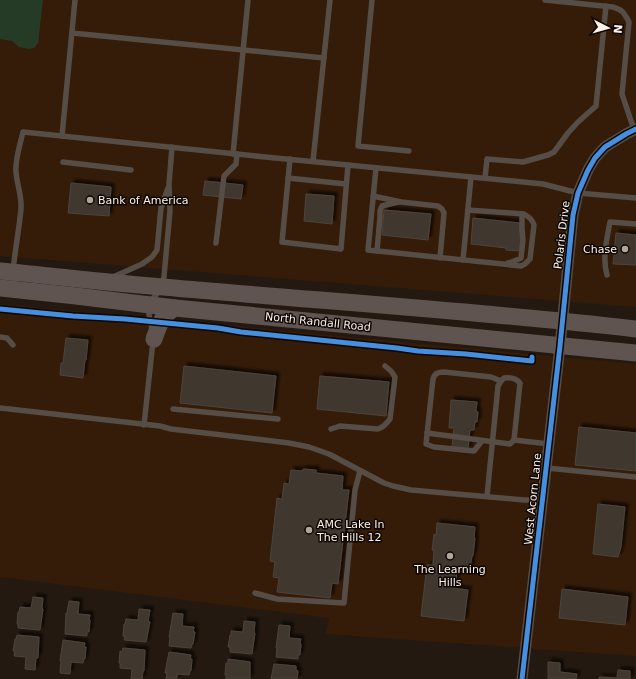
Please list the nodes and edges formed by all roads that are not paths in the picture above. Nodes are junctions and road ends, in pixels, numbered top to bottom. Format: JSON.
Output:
{"nodes":[{"id":1,"x":75,"y":0,"type":"edge"},
{"id":2,"x":248,"y":0,"type":"edge"},
{"id":3,"x":330,"y":0,"type":"edge"},
{"id":4,"x":372,"y":0,"type":"edge"},
{"id":5,"x":545,"y":0,"type":"edge"},
{"id":6,"x":613,"y":0,"type":"edge"},
{"id":7,"x":606,"y":6,"type":"junction"},
{"id":8,"x":613,"y":7,"type":"junction"},
{"id":9,"x":72,"y":33,"type":"junction"},
{"id":10,"x":243,"y":50,"type":"junction"},
{"id":11,"x":324,"y":58,"type":"junction"},
{"id":12,"x":635,"y":129,"type":"edge"},
{"id":13,"x":62,"y":136,"type":"junction"},
{"id":14,"x":172,"y":147,"type":"junction"},
{"id":15,"x":409,"y":151,"type":"dead end"},
{"id":16,"x":235,"y":154,"type":"junction"},
{"id":17,"x":290,"y":159,"type":"junction"},
{"id":18,"x":63,"y":162,"type":"dead end"},
{"id":19,"x":314,"y":162,"type":"junction"},
{"id":20,"x":348,"y":165,"type":"junction"},
{"id":21,"x":376,"y":168,"type":"junction"},
{"id":22,"x":131,"y":170,"type":"dead end"},
{"id":23,"x":471,"y":177,"type":"junction"},
{"id":24,"x":288,"y":178,"type":"junction"},
{"id":25,"x":485,"y":178,"type":"junction"},
{"id":26,"x":169,"y":184,"type":"junction"},
{"id":27,"x":346,"y":184,"type":"junction"},
{"id":28,"x":578,"y":193,"type":"junction"},
{"id":29,"x":373,"y":196,"type":"junction"},
{"id":30,"x":636,"y":198,"type":"edge"},
{"id":31,"x":398,"y":202,"type":"junction"},
{"id":32,"x":468,"y":210,"type":"junction"},
{"id":33,"x":522,"y":214,"type":"junction"},
{"id":34,"x":636,"y":224,"type":"edge"},
{"id":35,"x":216,"y":243,"type":"dead end"},
{"id":36,"x":377,"y":251,"type":"junction"},
{"id":37,"x":440,"y":258,"type":"junction"},
{"id":38,"x":463,"y":260,"type":"junction"},
{"id":39,"x":498,"y":264,"type":"junction"},
{"id":40,"x":6,"y":272,"type":"edge"},
{"id":41,"x":608,"y":275,"type":"dead end"},
{"id":42,"x":102,"y":282,"type":"junction"},
{"id":43,"x":163,"y":287,"type":"junction"},
{"id":44,"x":0,"y":288,"type":"edge"},
{"id":45,"x":147,"y":305,"type":"junction"},
{"id":46,"x":175,"y":308,"type":"junction"},
{"id":47,"x":563,"y":321,"type":"junction"},
{"id":48,"x":636,"y":329,"type":"edge"},
{"id":49,"x":0,"y":337,"type":"edge"},
{"id":50,"x":154,"y":339,"type":"junction"},
{"id":51,"x":13,"y":345,"type":"dead end"},
{"id":52,"x":560,"y":346,"type":"junction"},
{"id":53,"x":636,"y":353,"type":"edge"},
{"id":54,"x":386,"y":366,"type":"dead end"},
{"id":55,"x":501,"y":381,"type":"junction"},
{"id":56,"x":0,"y":408,"type":"edge"},
{"id":57,"x":173,"y":409,"type":"dead end"},
{"id":58,"x":278,"y":420,"type":"dead end"},
{"id":59,"x":144,"y":424,"type":"junction"},
{"id":60,"x":331,"y":429,"type":"dead end"},
{"id":61,"x":427,"y":433,"type":"junction"},
{"id":62,"x":514,"y":440,"type":"junction"},
{"id":63,"x":482,"y":441,"type":"junction"},
{"id":64,"x":492,"y":442,"type":"junction"},
{"id":65,"x":549,"y":444,"type":"junction"},
{"id":66,"x":547,"y":468,"type":"junction"},
{"id":67,"x":360,"y":471,"type":"junction"},
{"id":68,"x":636,"y":477,"type":"edge"},
{"id":69,"x":487,"y":496,"type":"junction"},
{"id":70,"x":543,"y":500,"type":"junction"},
{"id":71,"x":255,"y":593,"type":"dead end"},
{"id":72,"x":522,"y":679,"type":"edge"}],
"edges":[{"from":1,"to":9,"type":"lane"},
{"from":2,"to":10,"type":"lane"},
{"from":3,"to":11,"type":"lane"},
{"from":4,"to":15,"type":"lane"},
{"from":5,"to":7,"type":"lane"},
{"from":6,"to":8,"type":"lane"},
{"from":7,"to":8,"type":"lane"},
{"from":7,"to":25,"type":"lane"},
{"from":8,"to":12,"type":"lane"},
{"from":9,"to":10,"type":"lane"},
{"from":9,"to":13,"type":"lane"},
{"from":10,"to":11,"type":"lane"},
{"from":10,"to":16,"type":"lane"},
{"from":11,"to":19,"type":"lane"},
{"from":12,"to":28,"type":"street","name":"Polaris Drive"},
{"from":13,"to":14,"type":"lane"},
{"from":13,"to":40,"type":"lane"},
{"from":14,"to":16,"type":"lane"},
{"from":14,"to":26,"type":"lane"},
{"from":16,"to":17,"type":"lane"},
{"from":16,"to":35,"type":"lane"},
{"from":17,"to":19,"type":"lane"},
{"from":17,"to":24,"type":"lane"},
{"from":18,"to":22,"type":"lane"},
{"from":19,"to":20,"type":"lane"},
{"from":20,"to":21,"type":"lane"},
{"from":20,"to":27,"type":"lane"},
{"from":21,"to":23,"type":"lane"},
{"from":21,"to":29,"type":"lane"},
{"from":23,"to":25,"type":"lane"},
{"from":23,"to":32,"type":"lane"},
{"from":24,"to":27,"type":"lane"},
{"from":24,"to":27,"type":"lane"},
{"from":25,"to":28,"type":"lane"},
{"from":26,"to":42,"type":"lane"},
{"from":26,"to":43,"type":"lane"},
{"from":28,"to":30,"type":"lane"},
{"from":28,"to":47,"type":"street","name":"Polaris Drive"},
{"from":29,"to":31,"type":"lane"},
{"from":29,"to":36,"type":"lane"},
{"from":31,"to":36,"type":"lane"},
{"from":31,"to":37,"type":"lane"},
{"from":32,"to":33,"type":"lane"},
{"from":32,"to":38,"type":"lane"},
{"from":33,"to":39,"type":"lane"},
{"from":33,"to":39,"type":"lane"},
{"from":34,"to":41,"type":"lane"},
{"from":36,"to":37,"type":"lane"},
{"from":37,"to":38,"type":"lane"},
{"from":38,"to":39,"type":"lane"},
{"from":40,"to":42,"type":"main road","name":"North Randall Road"},
{"from":42,"to":43,"type":"main road","name":"North Randall Road"},
{"from":43,"to":45,"type":"lane"},
{"from":43,"to":47,"type":"main road","name":"North Randall Road"},
{"from":44,"to":45,"type":"main road","name":"North Randall Road"},
{"from":45,"to":46,"type":"main road","name":"North Randall Road"},
{"from":45,"to":50,"type":"lane"},
{"from":46,"to":50,"type":"main road"},
{"from":46,"to":52,"type":"main road","name":"North Randall Road"},
{"from":47,"to":48,"type":"main road","name":"North Randall Road"},
{"from":47,"to":52,"type":"street","name":"West Acorn Lane"},
{"from":49,"to":51,"type":"lane"},
{"from":50,"to":59,"type":"lane"},
{"from":52,"to":53,"type":"main road","name":"North Randall Road"},
{"from":52,"to":65,"type":"street","name":"West Acorn Lane"},
{"from":54,"to":60,"type":"lane"},
{"from":55,"to":61,"type":"lane"},
{"from":55,"to":62,"type":"lane"},
{"from":55,"to":64,"type":"lane"},
{"from":56,"to":59,"type":"lane"},
{"from":57,"to":58,"type":"lane"},
{"from":59,"to":67,"type":"lane"},
{"from":61,"to":63,"type":"lane"},
{"from":61,"to":63,"type":"lane"},
{"from":62,"to":64,"type":"lane"},
{"from":62,"to":65,"type":"lane"},
{"from":63,"to":64,"type":"lane"},
{"from":64,"to":69,"type":"lane"},
{"from":65,"to":66,"type":"street","name":"West Acorn Lane"},
{"from":66,"to":68,"type":"lane"},
{"from":66,"to":70,"type":"street","name":"West Acorn Lane"},
{"from":67,"to":69,"type":"lane"},
{"from":67,"to":71,"type":"lane"},
{"from":69,"to":70,"type":"lane"},
{"from":70,"to":72,"type":"street","name":"West Acorn Lane"}]}
